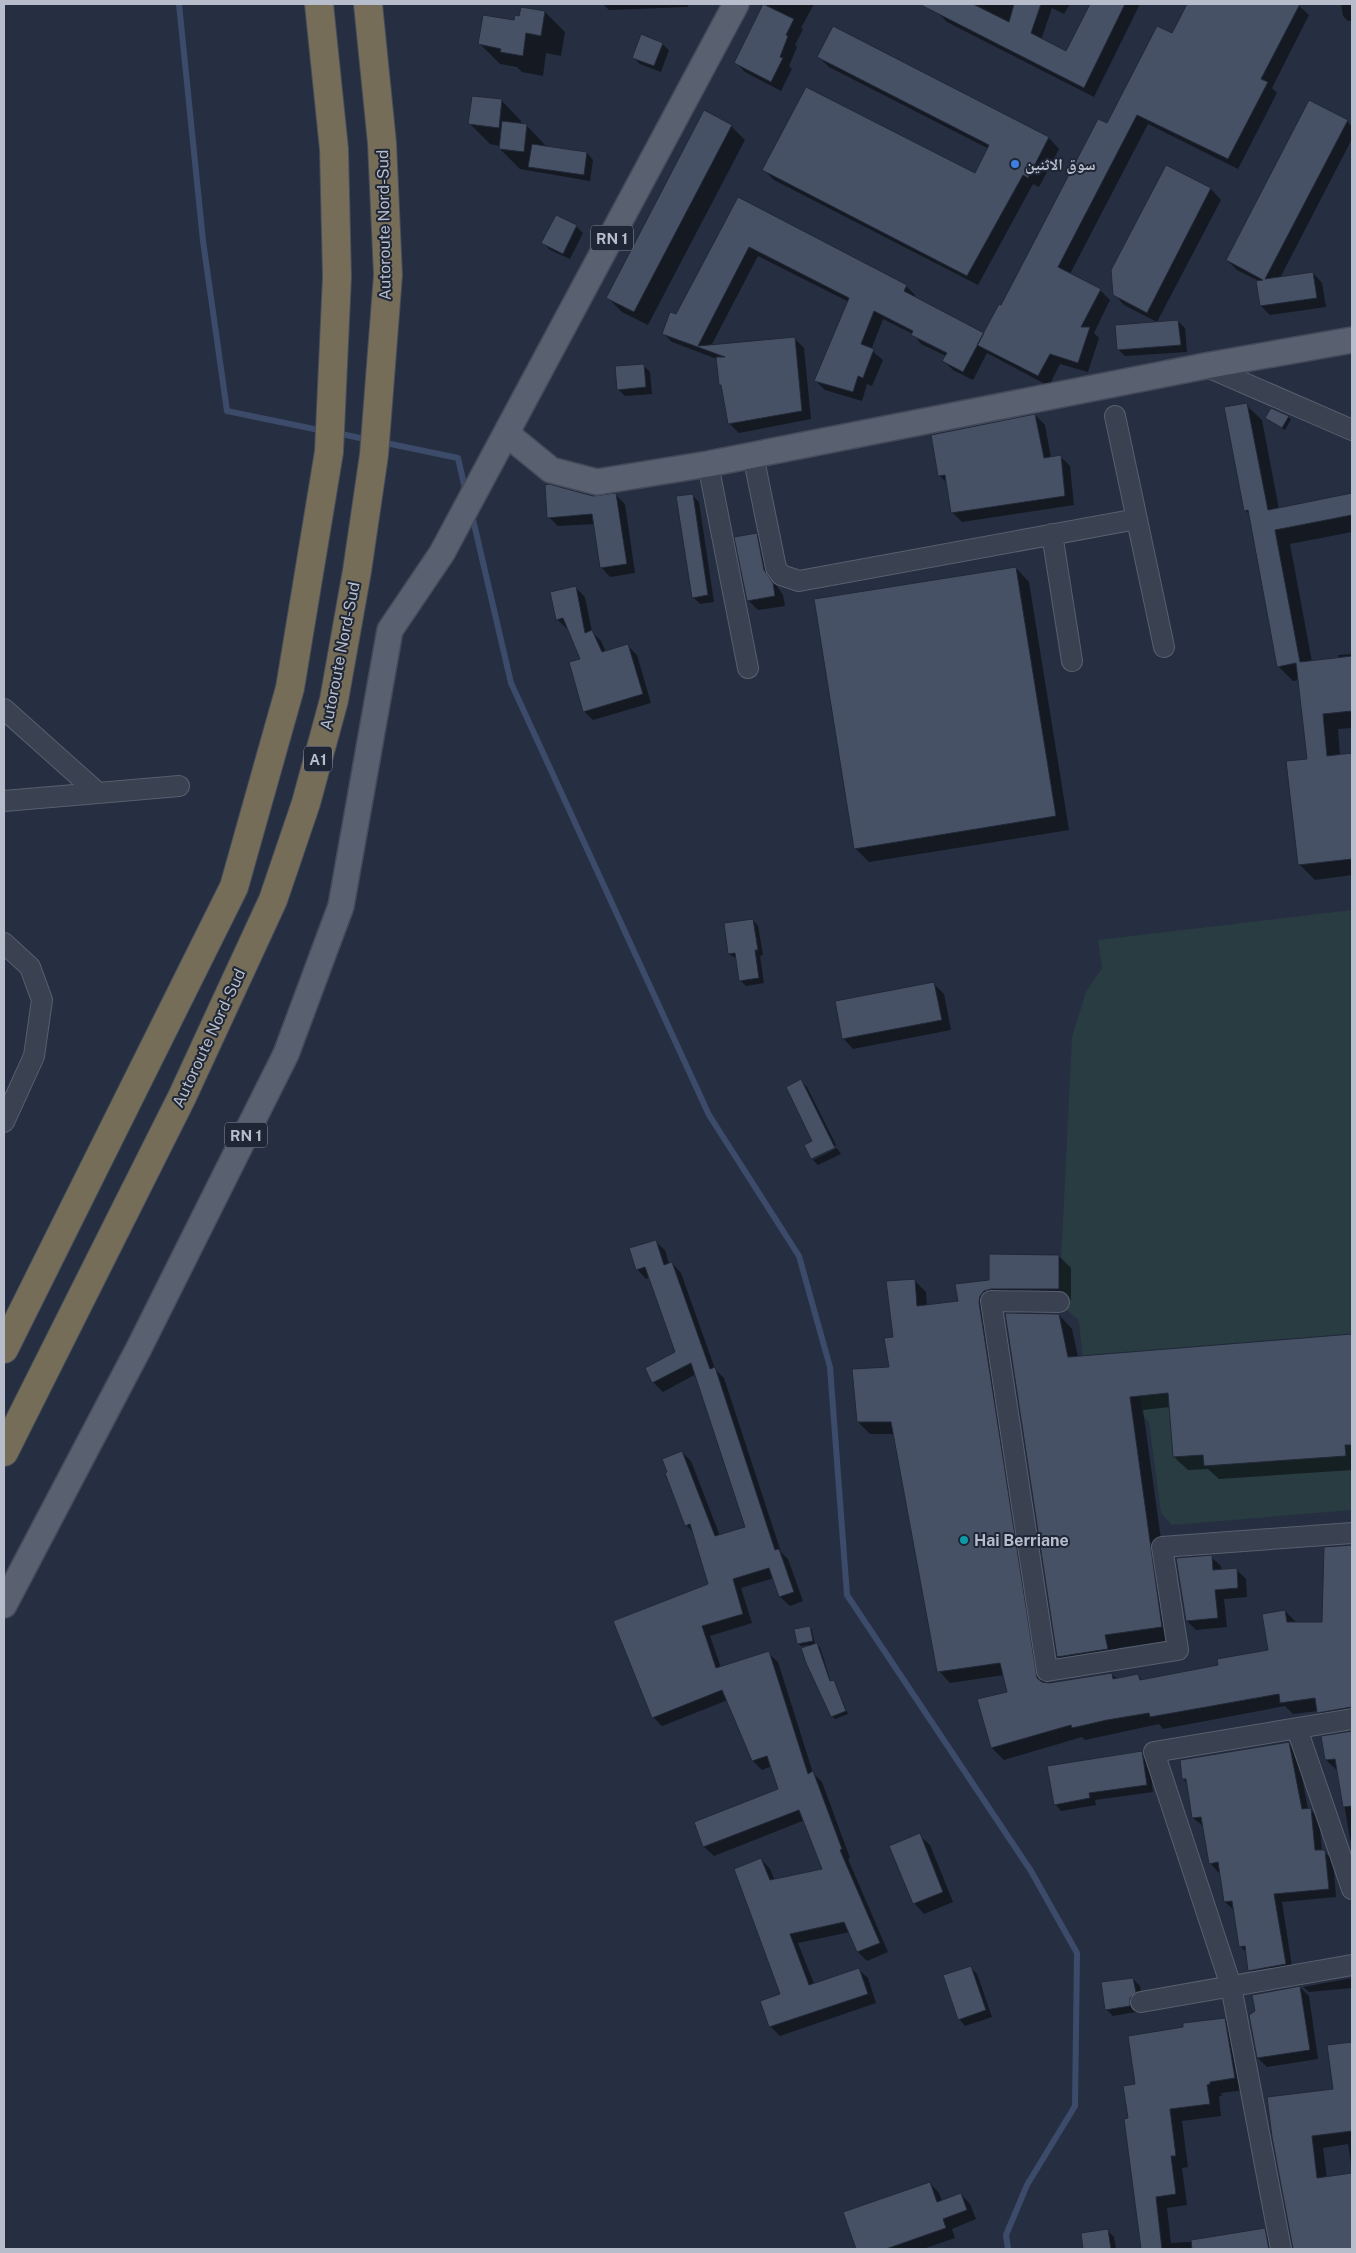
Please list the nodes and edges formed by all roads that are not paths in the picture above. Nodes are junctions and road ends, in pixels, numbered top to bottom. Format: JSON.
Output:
{"nodes":[{"id":1,"x":319,"y":4,"type":"edge"},
{"id":2,"x":368,"y":4,"type":"edge"},
{"id":3,"x":736,"y":4,"type":"edge"},
{"id":4,"x":1352,"y":340,"type":"edge"},
{"id":5,"x":1205,"y":366,"type":"junction"},
{"id":6,"x":1115,"y":416,"type":"dead end"},
{"id":7,"x":1352,"y":430,"type":"edge"},
{"id":8,"x":507,"y":434,"type":"junction"},
{"id":9,"x":752,"y":455,"type":"junction"},
{"id":10,"x":708,"y":464,"type":"junction"},
{"id":11,"x":1137,"y":519,"type":"junction"},
{"id":12,"x":1052,"y":534,"type":"junction"},
{"id":13,"x":1164,"y":647,"type":"dead end"},
{"id":14,"x":1072,"y":661,"type":"dead end"},
{"id":15,"x":748,"y":668,"type":"dead end"},
{"id":16,"x":4,"y":709,"type":"edge"},
{"id":17,"x":179,"y":786,"type":"dead end"},
{"id":18,"x":98,"y":793,"type":"junction"},
{"id":19,"x":4,"y":801,"type":"edge"},
{"id":20,"x":4,"y":943,"type":"edge"},
{"id":21,"x":4,"y":1122,"type":"edge"},
{"id":22,"x":1059,"y":1302,"type":"dead end"},
{"id":23,"x":4,"y":1349,"type":"edge"},
{"id":24,"x":4,"y":1452,"type":"edge"},
{"id":25,"x":1352,"y":1533,"type":"edge"},
{"id":26,"x":4,"y":1605,"type":"edge"},
{"id":27,"x":1352,"y":1719,"type":"edge"},
{"id":28,"x":1297,"y":1729,"type":"junction"},
{"id":29,"x":1352,"y":1889,"type":"edge"},
{"id":30,"x":1352,"y":1965,"type":"edge"},
{"id":31,"x":1231,"y":1986,"type":"junction"},
{"id":32,"x":1141,"y":2002,"type":"dead end"},
{"id":33,"x":1281,"y":2249,"type":"edge"}],
"edges":[{"from":1,"to":23,"type":"highway"},
{"from":2,"to":24,"type":"highway","name":"Autoroute Nord-Sud","number":"A1"},
{"from":3,"to":8,"type":"main road","number":"RN 1"},
{"from":4,"to":5,"type":"main road"},
{"from":5,"to":7,"type":"street"},
{"from":5,"to":9,"type":"main road"},
{"from":6,"to":11,"type":"street"},
{"from":8,"to":10,"type":"main road"},
{"from":8,"to":26,"type":"main road","number":"RN 1"},
{"from":9,"to":10,"type":"main road"},
{"from":9,"to":12,"type":"street"},
{"from":10,"to":15,"type":"street"},
{"from":11,"to":12,"type":"street"},
{"from":11,"to":13,"type":"street"},
{"from":12,"to":14,"type":"street"},
{"from":16,"to":18,"type":"street"},
{"from":17,"to":18,"type":"street"},
{"from":18,"to":19,"type":"street"},
{"from":20,"to":21,"type":"street"},
{"from":22,"to":25,"type":"street"},
{"from":27,"to":28,"type":"street"},
{"from":28,"to":29,"type":"street"},
{"from":28,"to":31,"type":"street"},
{"from":30,"to":31,"type":"street"},
{"from":31,"to":32,"type":"street"},
{"from":31,"to":33,"type":"street"}]}
